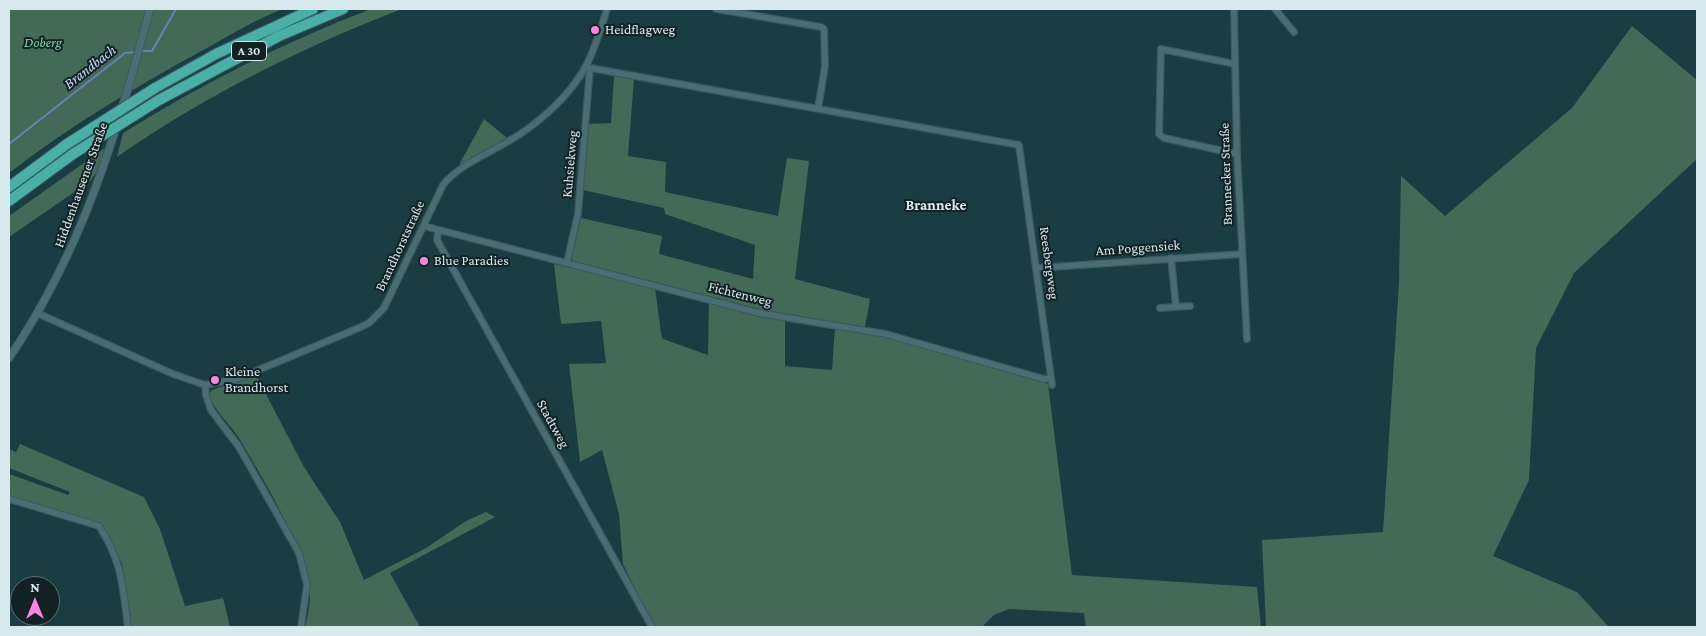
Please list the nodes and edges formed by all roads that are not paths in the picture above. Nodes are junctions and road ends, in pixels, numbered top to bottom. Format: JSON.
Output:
{"nodes":[{"id":1,"x":150,"y":9,"type":"edge"},
{"id":2,"x":313,"y":9,"type":"edge"},
{"id":3,"x":343,"y":9,"type":"edge"},
{"id":4,"x":607,"y":9,"type":"edge"},
{"id":5,"x":716,"y":9,"type":"edge"},
{"id":6,"x":1234,"y":9,"type":"edge"},
{"id":7,"x":1275,"y":9,"type":"edge"},
{"id":8,"x":1294,"y":32,"type":"dead end"},
{"id":9,"x":1235,"y":64,"type":"junction"},
{"id":10,"x":588,"y":68,"type":"junction"},
{"id":11,"x":818,"y":109,"type":"junction"},
{"id":12,"x":1237,"y":154,"type":"junction"},
{"id":13,"x":9,"y":187,"type":"edge"},
{"id":14,"x":9,"y":201,"type":"edge"},
{"id":15,"x":424,"y":226,"type":"junction"},
{"id":16,"x":438,"y":232,"type":"junction"},
{"id":17,"x":1242,"y":254,"type":"junction"},
{"id":18,"x":1171,"y":258,"type":"junction"},
{"id":19,"x":567,"y":262,"type":"junction"},
{"id":20,"x":1037,"y":268,"type":"junction"},
{"id":21,"x":1190,"y":306,"type":"dead end"},
{"id":22,"x":1176,"y":307,"type":"junction"},
{"id":23,"x":1160,"y":308,"type":"dead end"},
{"id":24,"x":37,"y":313,"type":"junction"},
{"id":25,"x":1247,"y":339,"type":"dead end"},
{"id":26,"x":9,"y":358,"type":"edge"},
{"id":27,"x":1052,"y":381,"type":"joint"},
{"id":28,"x":205,"y":385,"type":"junction"},
{"id":29,"x":9,"y":499,"type":"edge"},
{"id":30,"x":128,"y":627,"type":"edge"},
{"id":31,"x":300,"y":627,"type":"edge"},
{"id":32,"x":652,"y":627,"type":"edge"}],
"edges":[{"from":1,"to":24,"type":"street","name":"Hiddenhausener Straße"},
{"from":2,"to":13,"type":"highway","number":"A 30","bridge":true},
{"from":3,"to":14,"type":"highway","number":"A 30","bridge":true},
{"from":4,"to":10,"type":"street","name":"Brandhorststraße"},
{"from":5,"to":11,"type":"street"},
{"from":6,"to":9,"type":"street","name":"Brannecker Straße"},
{"from":7,"to":8,"type":"street"},
{"from":9,"to":12,"type":"street","name":"Brannecker Straße"},
{"from":9,"to":12,"type":"street"},
{"from":10,"to":11,"type":"street"},
{"from":10,"to":15,"type":"street","name":"Brandhorststraße"},
{"from":10,"to":19,"type":"street","name":"Kuhsiekweg"},
{"from":11,"to":20,"type":"street","name":"Reesbergweg"},
{"from":12,"to":17,"type":"street","name":"Brannecker Straße"},
{"from":15,"to":16,"type":"street","name":"Fichtenweg"},
{"from":15,"to":28,"type":"street","name":"Brandhorststraße"},
{"from":16,"to":19,"type":"street","name":"Fichtenweg"},
{"from":16,"to":32,"type":"street","name":"Stadtweg"},
{"from":17,"to":18,"type":"street","name":"Am Poggensiek"},
{"from":17,"to":25,"type":"street","name":"Brannecker Straße"},
{"from":18,"to":20,"type":"street","name":"Am Poggensiek"},
{"from":18,"to":22,"type":"street"},
{"from":19,"to":27,"type":"street","name":"Fichtenweg"},
{"from":20,"to":27,"type":"street","name":"Reesbergweg"},
{"from":21,"to":22,"type":"street"},
{"from":22,"to":23,"type":"street"},
{"from":24,"to":26,"type":"street","name":"Hiddenhausener Straße"},
{"from":24,"to":28,"type":"street","name":"Brandhorststraße"},
{"from":28,"to":31,"type":"street"},
{"from":29,"to":30,"type":"street"}]}
